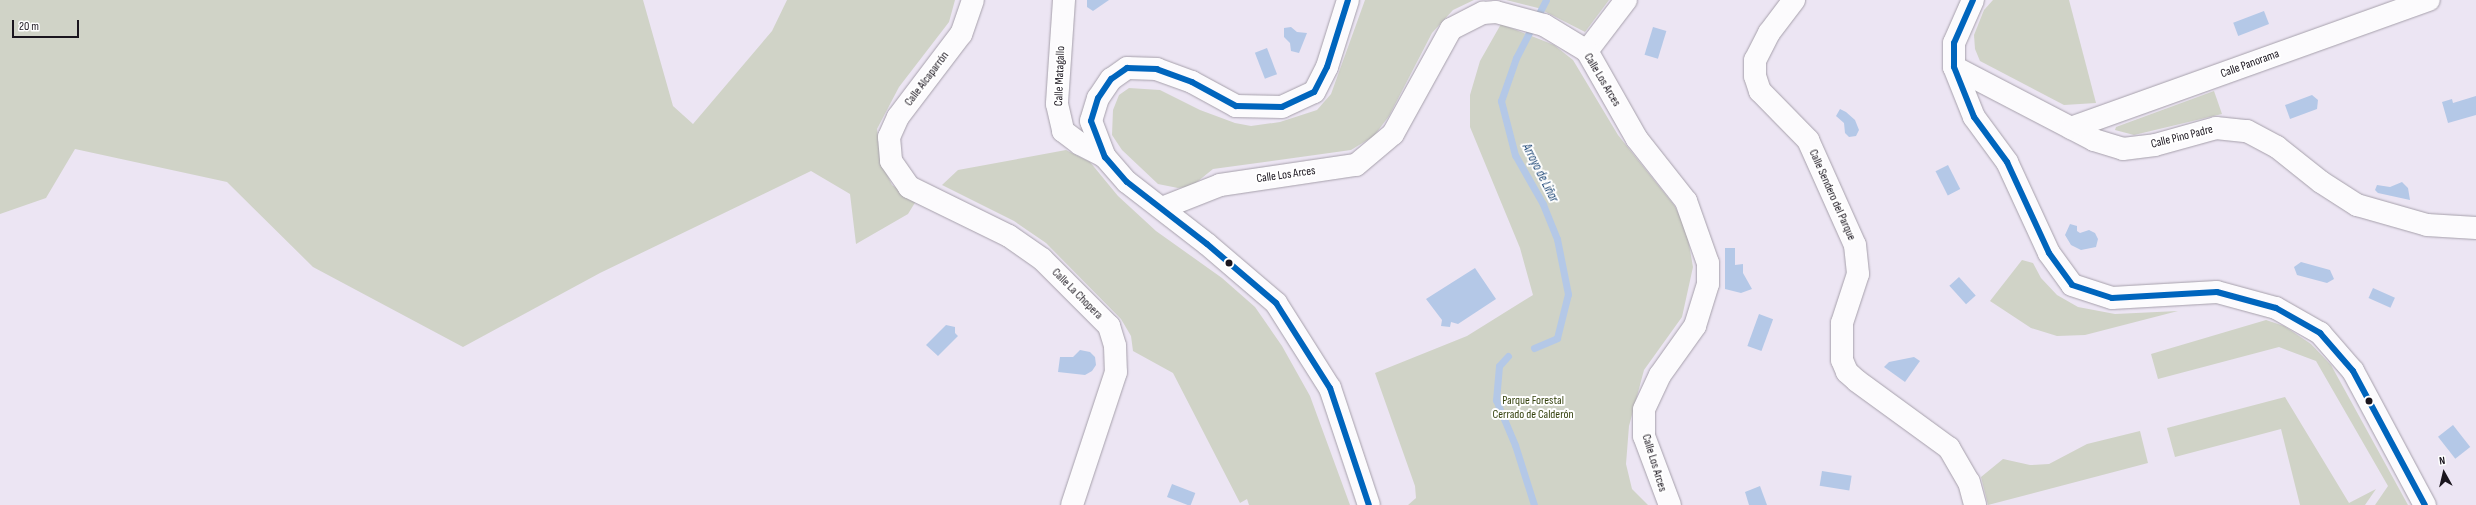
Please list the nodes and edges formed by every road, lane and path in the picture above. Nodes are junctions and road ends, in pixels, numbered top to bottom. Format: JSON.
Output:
{"nodes":[{"id":1,"x":973,"y":0,"type":"edge"},
{"id":2,"x":1064,"y":0,"type":"edge"},
{"id":3,"x":1348,"y":0,"type":"edge"},
{"id":4,"x":1626,"y":0,"type":"edge"},
{"id":5,"x":1794,"y":0,"type":"edge"},
{"id":6,"x":1973,"y":0,"type":"edge"},
{"id":7,"x":2428,"y":0,"type":"edge"},
{"id":8,"x":1582,"y":48,"type":"junction"},
{"id":9,"x":1954,"y":67,"type":"junction"},
{"id":10,"x":2070,"y":128,"type":"junction"},
{"id":11,"x":1105,"y":157,"type":"junction"},
{"id":12,"x":891,"y":161,"type":"joint"},
{"id":13,"x":1162,"y":208,"type":"junction"},
{"id":14,"x":2476,"y":228,"type":"edge"},
{"id":15,"x":1072,"y":505,"type":"edge"},
{"id":16,"x":1369,"y":505,"type":"edge"},
{"id":17,"x":1670,"y":505,"type":"edge"},
{"id":18,"x":1975,"y":505,"type":"edge"},
{"id":19,"x":2425,"y":505,"type":"edge"}],
"edges":[{"from":1,"to":12,"type":"street","name":"Calle Alcaparrón"},
{"from":2,"to":11,"type":"street","name":"Calle Matagallo"},
{"from":3,"to":11,"type":"street"},
{"from":4,"to":8,"type":"street"},
{"from":5,"to":18,"type":"street","name":"Calle Sendero del Parque"},
{"from":6,"to":9,"type":"street"},
{"from":7,"to":10,"type":"street","name":"Calle Panorama"},
{"from":8,"to":13,"type":"street","name":"Calle Los Arces"},
{"from":8,"to":17,"type":"street","name":"Calle Los Arces"},
{"from":9,"to":10,"type":"street","name":"Calle Pino Padre"},
{"from":9,"to":19,"type":"street"},
{"from":10,"to":14,"type":"street","name":"Calle Pino Padre"},
{"from":11,"to":13,"type":"street"},
{"from":12,"to":15,"type":"street","name":"Calle La Chopera"},
{"from":13,"to":16,"type":"street"}]}
